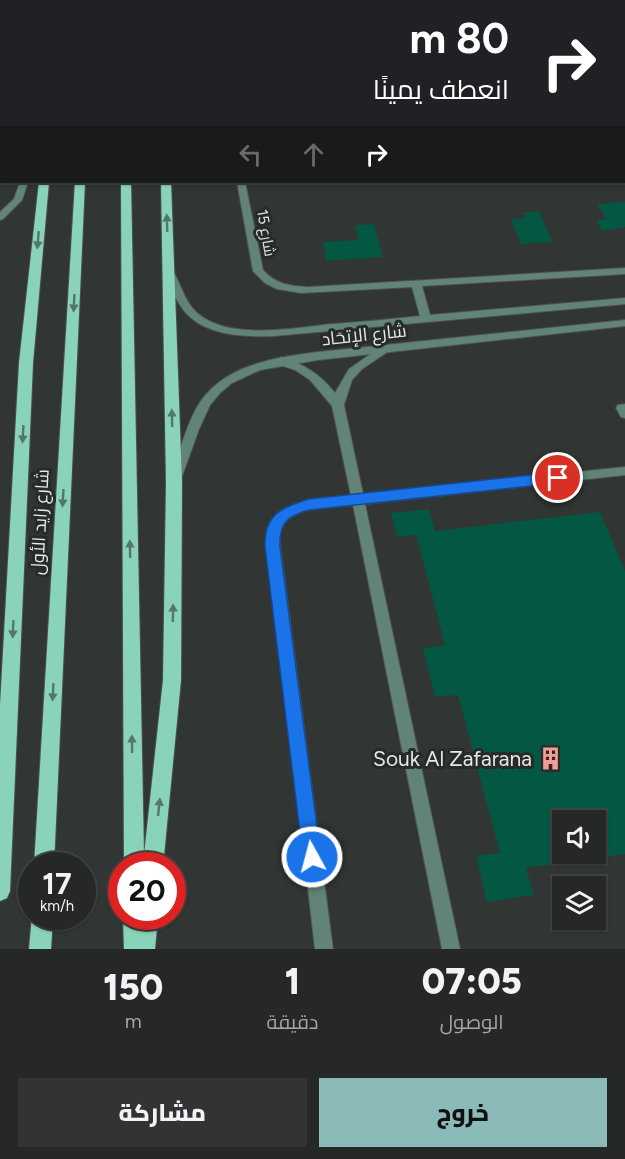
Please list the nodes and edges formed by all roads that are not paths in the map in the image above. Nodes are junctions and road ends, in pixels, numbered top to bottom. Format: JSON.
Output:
{"nodes":[{"id":1,"x":24,"y":183,"type":"edge"},
{"id":2,"x":44,"y":183,"type":"edge"},
{"id":3,"x":80,"y":183,"type":"edge"},
{"id":4,"x":126,"y":183,"type":"edge"},
{"id":5,"x":166,"y":183,"type":"edge"},
{"id":6,"x":241,"y":183,"type":"edge"},
{"id":7,"x":0,"y":216,"type":"edge"},
{"id":8,"x":169,"y":271,"type":"junction"},
{"id":9,"x":625,"y":271,"type":"edge"},
{"id":10,"x":416,"y":284,"type":"junction"},
{"id":11,"x":625,"y":301,"type":"edge"},
{"id":12,"x":426,"y":319,"type":"junction"},
{"id":13,"x":625,"y":323,"type":"edge"},
{"id":14,"x":382,"y":350,"type":"junction"},
{"id":15,"x":281,"y":362,"type":"junction"},
{"id":16,"x":338,"y":405,"type":"junction"},
{"id":17,"x":625,"y":408,"type":"edge"},
{"id":18,"x":625,"y":414,"type":"edge"},
{"id":19,"x":625,"y":471,"type":"edge"},
{"id":20,"x":174,"y":483,"type":"junction"},
{"id":21,"x":357,"y":498,"type":"junction"},
{"id":22,"x":45,"y":852,"type":"edge"},
{"id":23,"x":134,"y":852,"type":"edge"},
{"id":24,"x":154,"y":852,"type":"edge"},
{"id":25,"x":0,"y":891,"type":"edge"},
{"id":26,"x":41,"y":930,"type":"edge"},
{"id":27,"x":134,"y":930,"type":"edge"},
{"id":28,"x":146,"y":930,"type":"edge"},
{"id":29,"x":40,"y":949,"type":"edge"},
{"id":30,"x":135,"y":949,"type":"edge"},
{"id":31,"x":144,"y":949,"type":"edge"},
{"id":32,"x":324,"y":949,"type":"edge"},
{"id":33,"x":452,"y":949,"type":"edge"}],
"edges":[{"from":1,"to":7,"type":"street"},
{"from":2,"to":25,"type":"main road","one_way":true},
{"from":3,"to":22,"type":"main road","name":"شارع زايد الأول","one_way":true},
{"from":23,"to":4,"type":"main road","one_way":true},
{"from":8,"to":5,"type":"main road","one_way":true},
{"from":6,"to":10,"type":"street","name":"شارع 15"},
{"from":8,"to":12,"type":"street","name":"شارع الإتحَاد"},
{"from":20,"to":8,"type":"main road","one_way":true},
{"from":9,"to":10,"type":"street"},
{"from":10,"to":12,"type":"street"},
{"from":11,"to":12,"type":"street","name":"شارع الإتحَاد"},
{"from":13,"to":14,"type":"street","name":"شارع الإتحَاد"},
{"from":14,"to":15,"type":"street","name":"شارع الإتحَاد"},
{"from":14,"to":16,"type":"street"},
{"from":15,"to":16,"type":"street"},
{"from":15,"to":20,"type":"street","name":"شارع الإتحَاد"},
{"from":16,"to":21,"type":"street"},
{"from":17,"to":18,"type":"street"},
{"from":19,"to":21,"type":"street"},
{"from":24,"to":20,"type":"main road","one_way":true},
{"from":21,"to":32,"type":"street"},
{"from":21,"to":33,"type":"street"},
{"from":26,"to":29,"type":"main road"},
{"from":27,"to":30,"type":"main road"},
{"from":28,"to":31,"type":"main road"}]}
